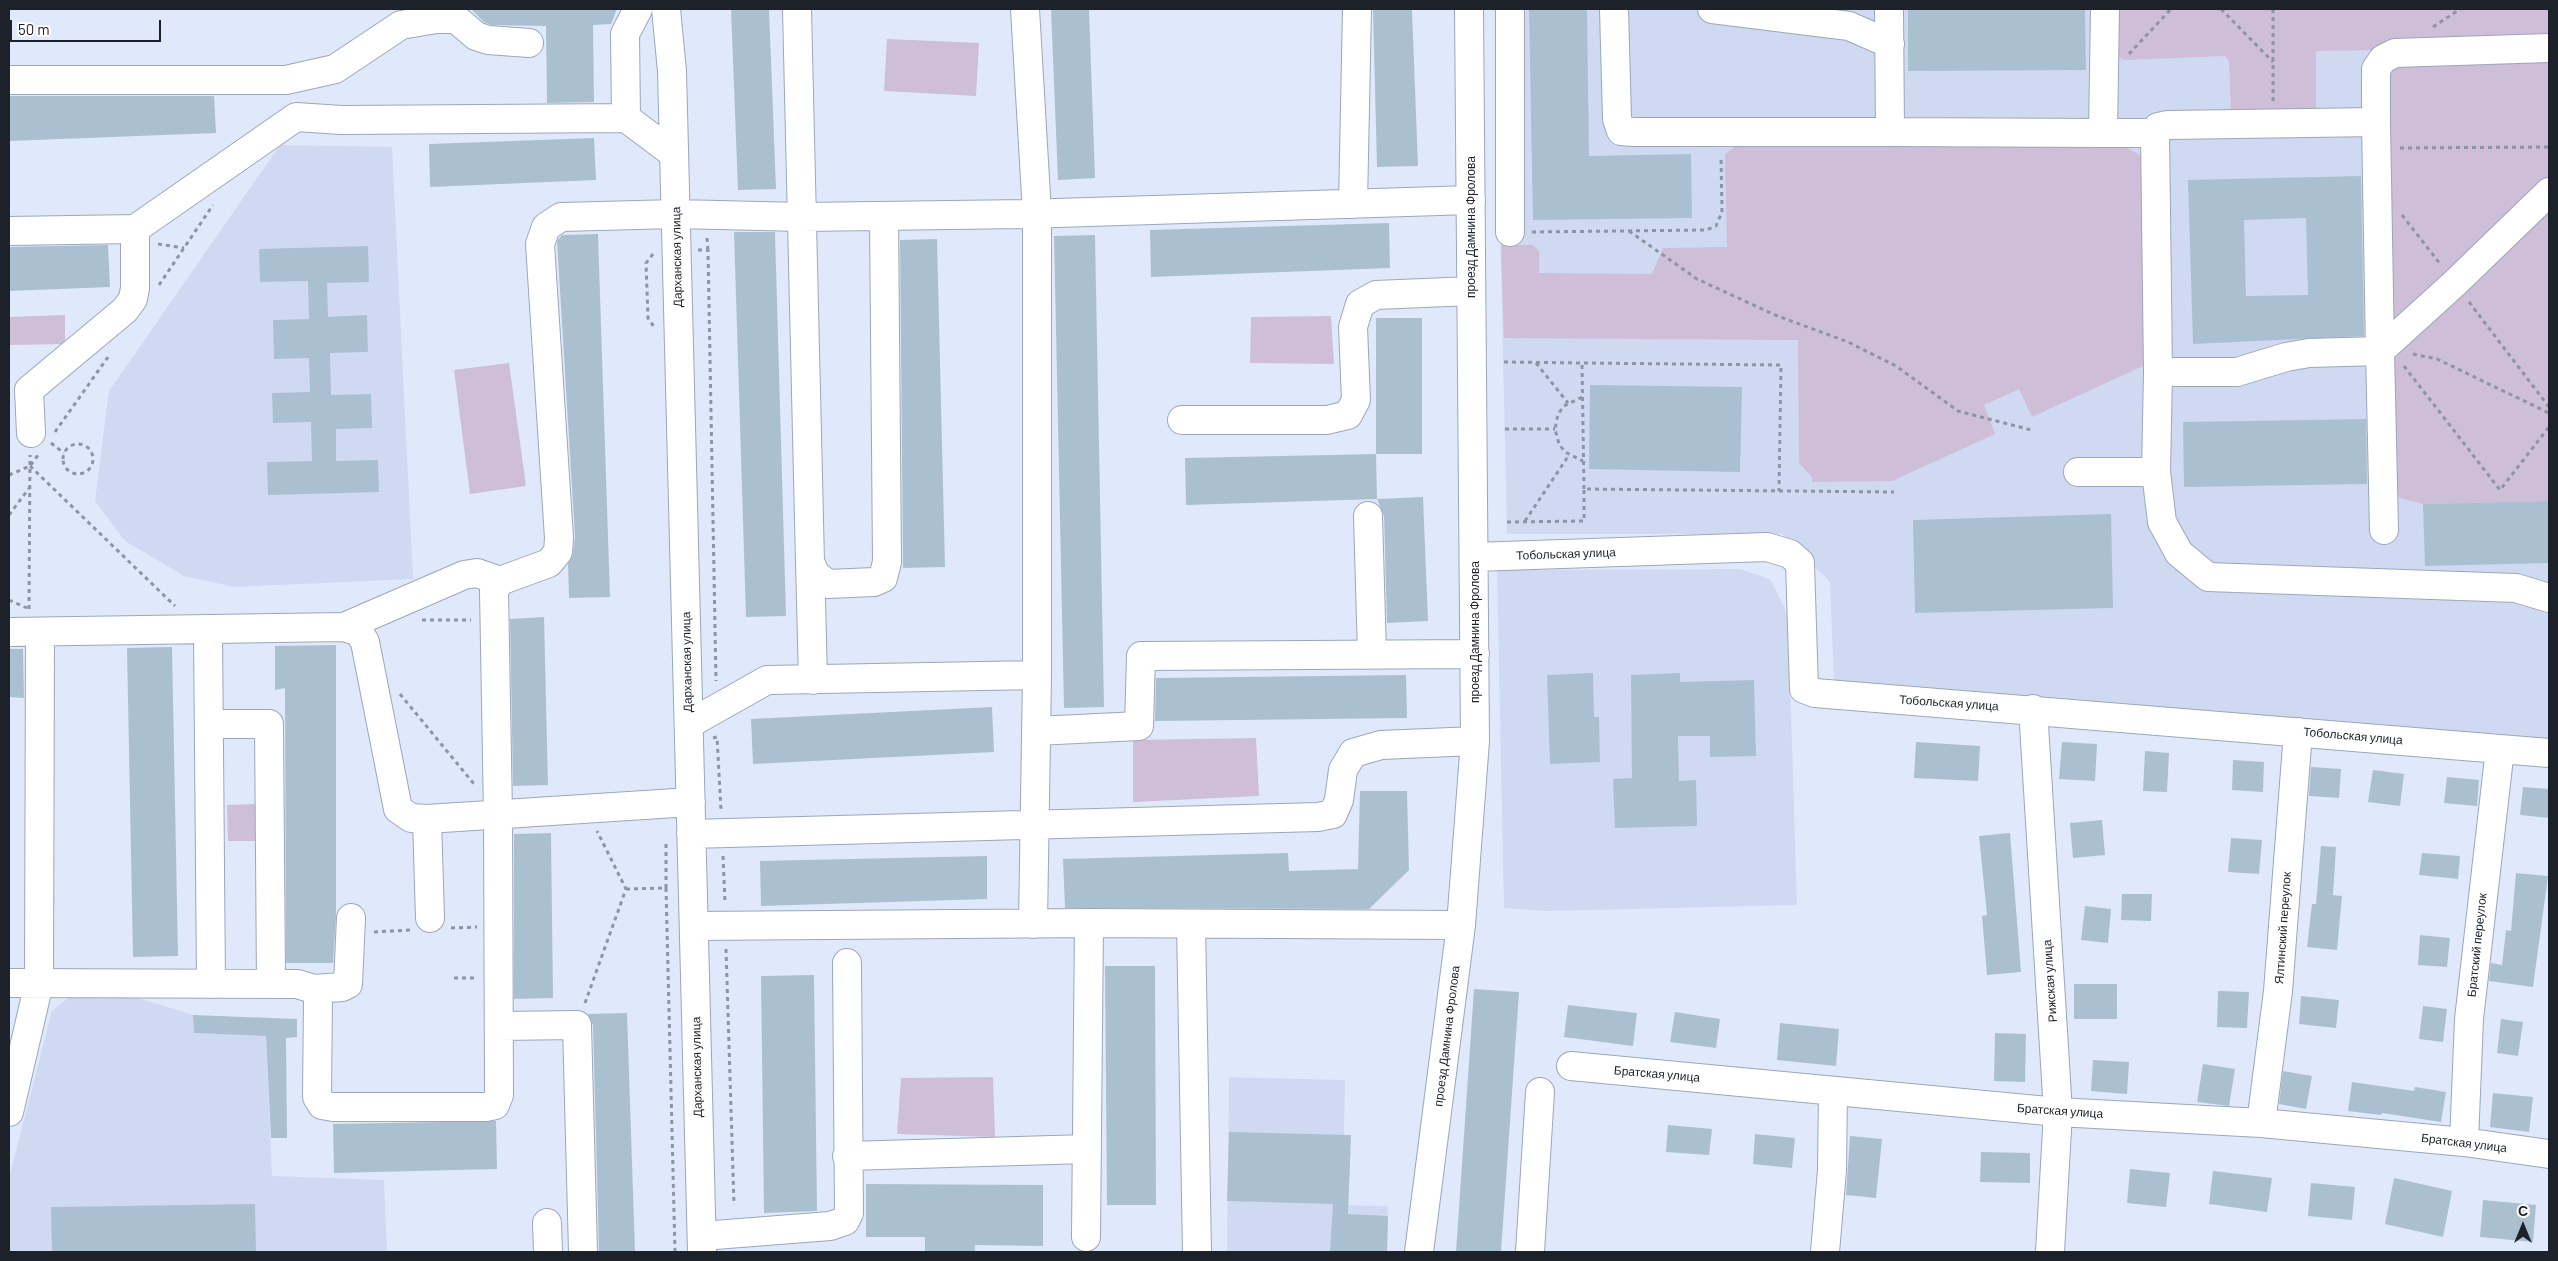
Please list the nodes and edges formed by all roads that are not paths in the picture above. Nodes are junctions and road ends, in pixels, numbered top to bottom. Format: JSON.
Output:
{"nodes":[{"id":1,"x":638,"y":9,"type":"edge"},
{"id":2,"x":666,"y":9,"type":"edge"},
{"id":3,"x":679,"y":9,"type":"edge"},
{"id":4,"x":797,"y":9,"type":"edge"},
{"id":5,"x":1025,"y":9,"type":"edge"},
{"id":6,"x":1357,"y":9,"type":"edge"},
{"id":7,"x":1469,"y":9,"type":"edge"},
{"id":8,"x":1510,"y":9,"type":"edge"},
{"id":9,"x":1614,"y":9,"type":"edge"},
{"id":10,"x":1712,"y":9,"type":"edge"},
{"id":11,"x":1889,"y":9,"type":"edge"},
{"id":12,"x":2104,"y":9,"type":"edge"},
{"id":13,"x":433,"y":12,"type":"edge"},
{"id":14,"x":529,"y":43,"type":"dead end"},
{"id":15,"x":1890,"y":44,"type":"junction"},
{"id":16,"x":2549,"y":48,"type":"edge"},
{"id":17,"x":672,"y":71,"type":"junction"},
{"id":18,"x":9,"y":80,"type":"edge"},
{"id":19,"x":286,"y":80,"type":"junction"},
{"id":20,"x":296,"y":117,"type":"junction"},
{"id":21,"x":626,"y":118,"type":"junction"},
{"id":22,"x":1890,"y":132,"type":"junction"},
{"id":23,"x":2103,"y":133,"type":"junction"},
{"id":24,"x":2155,"y":133,"type":"junction"},
{"id":25,"x":2376,"y":135,"type":"junction"},
{"id":26,"x":674,"y":154,"type":"junction"},
{"id":27,"x":2549,"y":192,"type":"edge"},
{"id":28,"x":1471,"y":200,"type":"junction"},
{"id":29,"x":1353,"y":204,"type":"junction"},
{"id":30,"x":1036,"y":213,"type":"junction"},
{"id":31,"x":676,"y":214,"type":"junction"},
{"id":32,"x":884,"y":216,"type":"junction"},
{"id":33,"x":802,"y":217,"type":"junction"},
{"id":34,"x":135,"y":229,"type":"junction"},
{"id":35,"x":9,"y":231,"type":"edge"},
{"id":36,"x":1510,"y":232,"type":"road end"},
{"id":37,"x":1471,"y":291,"type":"junction"},
{"id":38,"x":2386,"y":351,"type":"junction"},
{"id":39,"x":2158,"y":372,"type":"junction"},
{"id":40,"x":19,"y":394,"type":"edge"},
{"id":41,"x":1182,"y":420,"type":"dead end"},
{"id":42,"x":39,"y":437,"type":"road end"},
{"id":43,"x":2078,"y":472,"type":"dead end"},
{"id":44,"x":2156,"y":472,"type":"junction"},
{"id":45,"x":1368,"y":516,"type":"dead end"},
{"id":46,"x":2384,"y":530,"type":"dead end"},
{"id":47,"x":1474,"y":557,"type":"junction"},
{"id":48,"x":810,"y":562,"type":"junction"},
{"id":49,"x":500,"y":581,"type":"junction"},
{"id":50,"x":2549,"y":598,"type":"edge"},
{"id":51,"x":29,"y":623,"type":"edge"},
{"id":52,"x":344,"y":628,"type":"junction"},
{"id":53,"x":208,"y":630,"type":"junction"},
{"id":54,"x":1372,"y":654,"type":"junction"},
{"id":55,"x":1475,"y":654,"type":"junction"},
{"id":56,"x":1037,"y":675,"type":"junction"},
{"id":57,"x":813,"y":680,"type":"junction"},
{"id":58,"x":2033,"y":709,"type":"junction"},
{"id":59,"x":209,"y":724,"type":"junction"},
{"id":60,"x":689,"y":724,"type":"junction"},
{"id":61,"x":1036,"y":731,"type":"junction"},
{"id":62,"x":2298,"y":732,"type":"junction"},
{"id":63,"x":1475,"y":741,"type":"junction"},
{"id":64,"x":2500,"y":749,"type":"junction"},
{"id":65,"x":2549,"y":753,"type":"edge"},
{"id":66,"x":691,"y":802,"type":"junction"},
{"id":67,"x":498,"y":814,"type":"junction"},
{"id":68,"x":427,"y":819,"type":"junction"},
{"id":69,"x":1033,"y":824,"type":"junction"},
{"id":70,"x":679,"y":838,"type":"junction"},
{"id":71,"x":430,"y":923,"type":"road end"},
{"id":72,"x":1033,"y":924,"type":"junction"},
{"id":73,"x":1089,"y":924,"type":"junction"},
{"id":74,"x":1191,"y":924,"type":"junction"},
{"id":75,"x":1461,"y":925,"type":"junction"},
{"id":76,"x":351,"y":926,"type":"road end"},
{"id":77,"x":694,"y":926,"type":"junction"},
{"id":78,"x":847,"y":963,"type":"dead end"},
{"id":79,"x":9,"y":983,"type":"edge"},
{"id":80,"x":39,"y":984,"type":"junction"},
{"id":81,"x":211,"y":984,"type":"junction"},
{"id":82,"x":271,"y":984,"type":"junction"},
{"id":83,"x":314,"y":989,"type":"junction"},
{"id":84,"x":499,"y":1026,"type":"junction"},
{"id":85,"x":1570,"y":1066,"type":"dead end"},
{"id":86,"x":1832,"y":1091,"type":"junction"},
{"id":87,"x":1540,"y":1092,"type":"dead end"},
{"id":88,"x":9,"y":1112,"type":"edge"},
{"id":89,"x":2058,"y":1112,"type":"junction"},
{"id":90,"x":2261,"y":1123,"type":"junction"},
{"id":91,"x":2464,"y":1142,"type":"junction"},
{"id":92,"x":1087,"y":1149,"type":"junction"},
{"id":93,"x":2549,"y":1154,"type":"edge"},
{"id":94,"x":847,"y":1156,"type":"junction"},
{"id":95,"x":547,"y":1223,"type":"dead end"},
{"id":96,"x":1086,"y":1237,"type":"dead end"},
{"id":97,"x":702,"y":1244,"type":"edge"},
{"id":98,"x":548,"y":1252,"type":"edge"},
{"id":99,"x":583,"y":1252,"type":"edge"},
{"id":100,"x":1197,"y":1252,"type":"edge"},
{"id":101,"x":1419,"y":1252,"type":"edge"},
{"id":102,"x":1530,"y":1252,"type":"edge"},
{"id":103,"x":1825,"y":1252,"type":"edge"},
{"id":104,"x":2050,"y":1252,"type":"edge"}],
"edges":[{"from":1,"to":21,"type":"street"},
{"from":2,"to":17,"type":"street","name":"Дарханская улица"},
{"from":3,"to":17,"type":"street","name":"Дарханская улица"},
{"from":4,"to":33,"type":"street"},
{"from":5,"to":30,"type":"street"},
{"from":6,"to":29,"type":"street"},
{"from":7,"to":28,"type":"street","name":"проезд Дамнина Фролова"},
{"from":8,"to":36,"type":"street"},
{"from":9,"to":22,"type":"street"},
{"from":10,"to":15,"type":"street"},
{"from":11,"to":15,"type":"street"},
{"from":12,"to":23,"type":"street"},
{"from":13,"to":14,"type":"street"},
{"from":13,"to":19,"type":"street"},
{"from":15,"to":22,"type":"street"},
{"from":16,"to":25,"type":"street"},
{"from":17,"to":26,"type":"street","name":"Дарханская улица"},
{"from":18,"to":19,"type":"street"},
{"from":19,"to":20,"type":"street"},
{"from":20,"to":21,"type":"street"},
{"from":20,"to":34,"type":"street"},
{"from":21,"to":26,"type":"street"},
{"from":22,"to":23,"type":"street"},
{"from":23,"to":24,"type":"street"},
{"from":24,"to":25,"type":"street"},
{"from":24,"to":39,"type":"street"},
{"from":25,"to":38,"type":"street"},
{"from":26,"to":31,"type":"street","name":"Дарханская улица"},
{"from":27,"to":38,"type":"street"},
{"from":28,"to":29,"type":"street"},
{"from":28,"to":37,"type":"street","name":"проезд Дамнина Фролова"},
{"from":29,"to":30,"type":"street"},
{"from":30,"to":32,"type":"street"},
{"from":30,"to":56,"type":"street"},
{"from":31,"to":33,"type":"street"},
{"from":31,"to":49,"type":"street"},
{"from":31,"to":60,"type":"street","name":"Дарханская улица"},
{"from":32,"to":33,"type":"street"},
{"from":32,"to":48,"type":"street"},
{"from":33,"to":48,"type":"street"},
{"from":34,"to":35,"type":"street"},
{"from":34,"to":40,"type":"street"},
{"from":37,"to":41,"type":"street"},
{"from":37,"to":47,"type":"street","name":"проезд Дамнина Фролова"},
{"from":38,"to":39,"type":"street"},
{"from":38,"to":46,"type":"street"},
{"from":39,"to":44,"type":"street"},
{"from":40,"to":42,"type":"street"},
{"from":43,"to":44,"type":"street"},
{"from":44,"to":50,"type":"street"},
{"from":45,"to":54,"type":"street"},
{"from":47,"to":55,"type":"street","name":"проезд Дамнина Фролова"},
{"from":47,"to":58,"type":"street","name":"Тобольская улица"},
{"from":48,"to":57,"type":"street"},
{"from":49,"to":52,"type":"street"},
{"from":49,"to":67,"type":"street"},
{"from":51,"to":53,"type":"street"},
{"from":51,"to":80,"type":"street"},
{"from":52,"to":53,"type":"street"},
{"from":52,"to":68,"type":"street"},
{"from":53,"to":59,"type":"street"},
{"from":54,"to":55,"type":"street"},
{"from":54,"to":61,"type":"street"},
{"from":55,"to":63,"type":"street","name":"проезд Дамнина Фролова"},
{"from":56,"to":57,"type":"street"},
{"from":56,"to":61,"type":"street"},
{"from":57,"to":60,"type":"street"},
{"from":58,"to":62,"type":"street","name":"Тобольская улица"},
{"from":58,"to":89,"type":"street","name":"Рижская улица"},
{"from":59,"to":81,"type":"street"},
{"from":59,"to":82,"type":"street"},
{"from":60,"to":66,"type":"street","name":"Дарханская улица"},
{"from":61,"to":69,"type":"street"},
{"from":62,"to":64,"type":"street","name":"Тобольская улица"},
{"from":62,"to":90,"type":"street","name":"Ялтинский переулок"},
{"from":63,"to":69,"type":"street"},
{"from":63,"to":75,"type":"street","name":"проезд Дамнина Фролова"},
{"from":64,"to":65,"type":"street","name":"Тобольская улица"},
{"from":64,"to":91,"type":"street","name":"Братский переулок"},
{"from":66,"to":67,"type":"street"},
{"from":66,"to":70,"type":"street","name":"Дарханская улица"},
{"from":67,"to":68,"type":"street"},
{"from":67,"to":84,"type":"street"},
{"from":68,"to":71,"type":"street"},
{"from":69,"to":70,"type":"street"},
{"from":69,"to":72,"type":"street"},
{"from":70,"to":77,"type":"street","name":"Дарханская улица"},
{"from":72,"to":73,"type":"street"},
{"from":72,"to":77,"type":"street"},
{"from":73,"to":74,"type":"street"},
{"from":73,"to":92,"type":"street"},
{"from":74,"to":75,"type":"street"},
{"from":74,"to":100,"type":"street"},
{"from":75,"to":101,"type":"street","name":"проезд Дамнина Фролова"},
{"from":76,"to":83,"type":"street"},
{"from":77,"to":97,"type":"street","name":"Дарханская улица"},
{"from":78,"to":94,"type":"street"},
{"from":79,"to":80,"type":"street"},
{"from":80,"to":81,"type":"street"},
{"from":80,"to":88,"type":"street"},
{"from":81,"to":82,"type":"street"},
{"from":82,"to":83,"type":"street"},
{"from":83,"to":84,"type":"street"},
{"from":84,"to":99,"type":"street"},
{"from":85,"to":86,"type":"street","name":"Братская улица"},
{"from":86,"to":89,"type":"street","name":"Братская улица"},
{"from":86,"to":103,"type":"street"},
{"from":87,"to":102,"type":"street"},
{"from":89,"to":90,"type":"street","name":"Братская улица"},
{"from":89,"to":104,"type":"street","name":"Рижская улица"},
{"from":90,"to":91,"type":"street","name":"Братская улица"},
{"from":91,"to":93,"type":"street","name":"Братская улица"},
{"from":92,"to":94,"type":"street"},
{"from":92,"to":96,"type":"street"},
{"from":94,"to":97,"type":"street"},
{"from":95,"to":98,"type":"street"}]}
